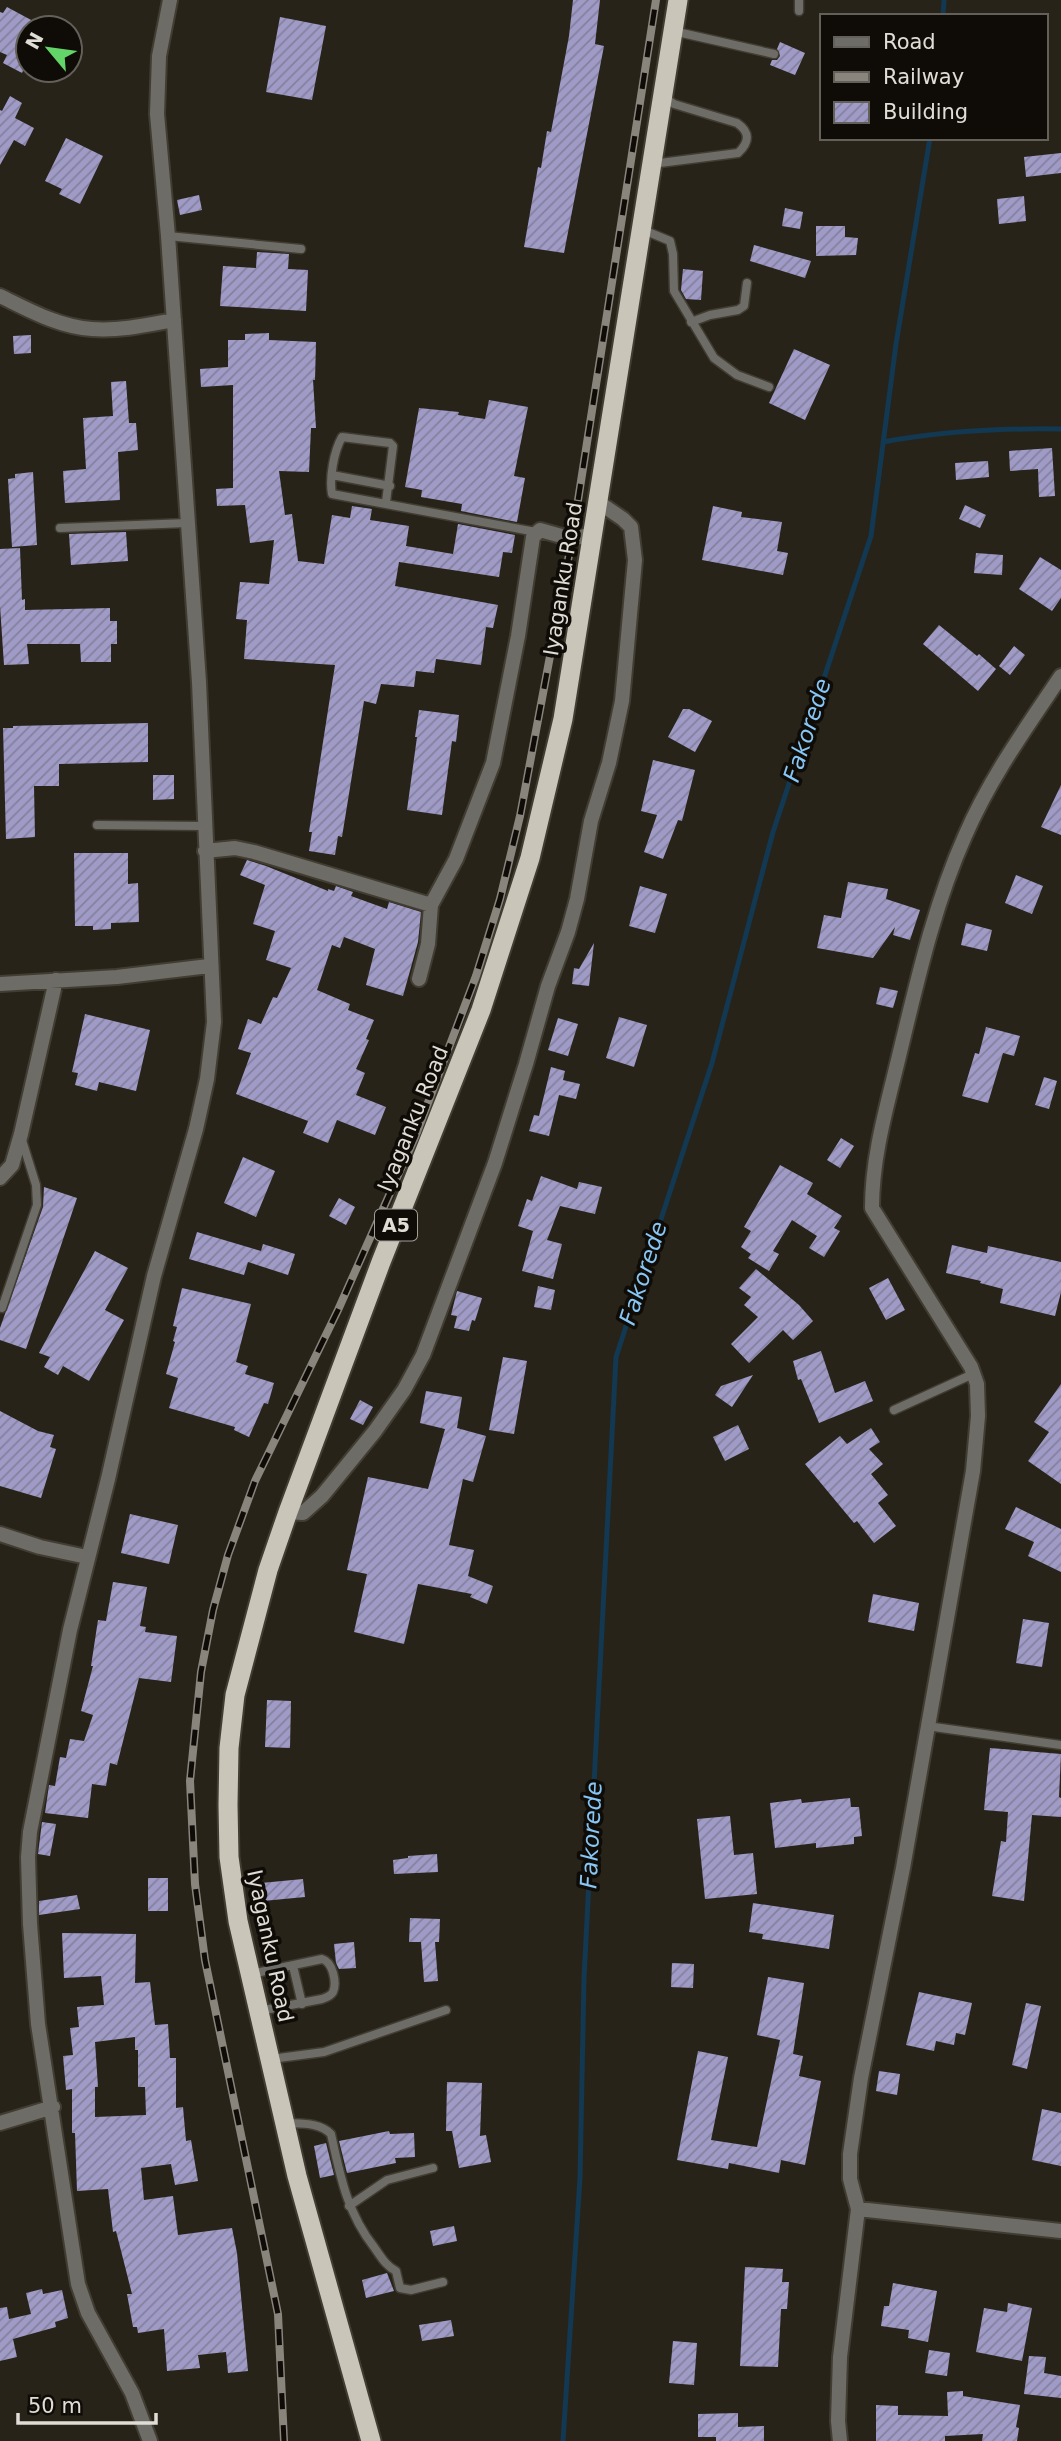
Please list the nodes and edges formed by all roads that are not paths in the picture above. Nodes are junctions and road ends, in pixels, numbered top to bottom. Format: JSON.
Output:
{"nodes":[{"id":1,"x":170,"y":0,"type":"edge"},
{"id":2,"x":678,"y":0,"type":"edge"},
{"id":3,"x":799,"y":0,"type":"edge"},
{"id":4,"x":799,"y":11,"type":"dead end"},
{"id":5,"x":673,"y":31,"type":"junction"},
{"id":6,"x":774,"y":54,"type":"dead end"},
{"id":7,"x":663,"y":96,"type":"junction"},
{"id":8,"x":652,"y":164,"type":"junction"},
{"id":9,"x":642,"y":229,"type":"junction"},
{"id":10,"x":168,"y":236,"type":"junction"},
{"id":11,"x":301,"y":249,"type":"dead end"},
{"id":12,"x":747,"y":283,"type":"dead end"},
{"id":13,"x":0,"y":296,"type":"edge"},
{"id":14,"x":174,"y":320,"type":"junction"},
{"id":15,"x":691,"y":322,"type":"junction"},
{"id":16,"x":769,"y":387,"type":"dead end"},
{"id":17,"x":332,"y":475,"type":"junction"},
{"id":18,"x":390,"y":485,"type":"junction"},
{"id":19,"x":386,"y":502,"type":"junction"},
{"id":20,"x":598,"y":502,"type":"junction"},
{"id":21,"x":187,"y":523,"type":"junction"},
{"id":22,"x":60,"y":528,"type":"dead end"},
{"id":23,"x":536,"y":532,"type":"junction"},
{"id":24,"x":593,"y":534,"type":"junction"},
{"id":25,"x":1061,"y":676,"type":"edge"},
{"id":26,"x":97,"y":825,"type":"dead end"},
{"id":27,"x":204,"y":825,"type":"junction"},
{"id":28,"x":205,"y":851,"type":"junction"},
{"id":29,"x":431,"y":905,"type":"junction"},
{"id":30,"x":209,"y":966,"type":"junction"},
{"id":31,"x":419,"y":979,"type":"dead end"},
{"id":32,"x":55,"y":980,"type":"junction"},
{"id":33,"x":0,"y":984,"type":"edge"},
{"id":34,"x":21,"y":1134,"type":"junction"},
{"id":35,"x":0,"y":1178,"type":"edge"},
{"id":36,"x":2,"y":1308,"type":"dead end"},
{"id":37,"x":973,"y":1374,"type":"junction"},
{"id":38,"x":894,"y":1410,"type":"dead end"},
{"id":39,"x":288,"y":1512,"type":"junction"},
{"id":40,"x":0,"y":1534,"type":"edge"},
{"id":41,"x":88,"y":1557,"type":"junction"},
{"id":42,"x":927,"y":1726,"type":"junction"},
{"id":43,"x":1061,"y":1745,"type":"edge"},
{"id":44,"x":293,"y":1966,"type":"junction"},
{"id":45,"x":250,"y":1974,"type":"junction"},
{"id":46,"x":302,"y":2004,"type":"junction"},
{"id":47,"x":446,"y":2010,"type":"dead end"},
{"id":48,"x":259,"y":2011,"type":"junction"},
{"id":49,"x":271,"y":2059,"type":"junction"},
{"id":50,"x":53,"y":2107,"type":"junction"},
{"id":51,"x":0,"y":2123,"type":"edge"},
{"id":52,"x":285,"y":2123,"type":"junction"},
{"id":53,"x":433,"y":2168,"type":"dead end"},
{"id":54,"x":349,"y":2206,"type":"junction"},
{"id":55,"x":858,"y":2209,"type":"junction"},
{"id":56,"x":1061,"y":2231,"type":"edge"},
{"id":57,"x":443,"y":2282,"type":"dead end"},
{"id":58,"x":150,"y":2441,"type":"edge"},
{"id":59,"x":371,"y":2441,"type":"edge"},
{"id":60,"x":840,"y":2441,"type":"edge"}],
"edges":[{"from":1,"to":10,"type":"street"},
{"from":2,"to":5,"type":"highway","name":"Iyaganku Road","number":"A5"},
{"from":3,"to":4,"type":"lane"},
{"from":5,"to":6,"type":"lane"},
{"from":5,"to":7,"type":"highway","name":"Iyaganku Road","number":"A5"},
{"from":7,"to":8,"type":"highway","name":"Iyaganku Road","number":"A5"},
{"from":7,"to":8,"type":"lane"},
{"from":8,"to":9,"type":"highway","name":"Iyaganku Road","number":"A5"},
{"from":9,"to":15,"type":"lane"},
{"from":9,"to":20,"type":"highway","name":"Iyaganku Road","number":"A5"},
{"from":10,"to":11,"type":"lane"},
{"from":10,"to":14,"type":"street"},
{"from":12,"to":15,"type":"lane"},
{"from":13,"to":14,"type":"street"},
{"from":14,"to":21,"type":"street"},
{"from":15,"to":16,"type":"lane"},
{"from":17,"to":18,"type":"lane"},
{"from":17,"to":18,"type":"lane"},
{"from":17,"to":19,"type":"lane"},
{"from":18,"to":19,"type":"lane"},
{"from":19,"to":23,"type":"lane"},
{"from":20,"to":24,"type":"highway","name":"Iyaganku Road","number":"A5"},
{"from":20,"to":39,"type":"street"},
{"from":21,"to":22,"type":"lane"},
{"from":21,"to":27,"type":"street"},
{"from":23,"to":24,"type":"street"},
{"from":23,"to":29,"type":"street"},
{"from":24,"to":39,"type":"highway","name":"Iyaganku Road","number":"A5"},
{"from":25,"to":37,"type":"street"},
{"from":26,"to":27,"type":"lane"},
{"from":27,"to":28,"type":"street"},
{"from":28,"to":29,"type":"street"},
{"from":28,"to":30,"type":"street"},
{"from":29,"to":31,"type":"street"},
{"from":30,"to":32,"type":"street"},
{"from":30,"to":41,"type":"street"},
{"from":32,"to":33,"type":"street"},
{"from":32,"to":34,"type":"street"},
{"from":34,"to":35,"type":"street"},
{"from":34,"to":36,"type":"lane"},
{"from":37,"to":38,"type":"lane"},
{"from":37,"to":42,"type":"street"},
{"from":39,"to":45,"type":"highway","name":"Iyaganku Road","number":"A5"},
{"from":40,"to":41,"type":"street"},
{"from":41,"to":50,"type":"street"},
{"from":42,"to":43,"type":"lane"},
{"from":42,"to":55,"type":"street"},
{"from":44,"to":45,"type":"lane"},
{"from":44,"to":46,"type":"lane"},
{"from":44,"to":46,"type":"lane"},
{"from":45,"to":48,"type":"highway","name":"Iyaganku Road","number":"A5"},
{"from":46,"to":48,"type":"lane"},
{"from":47,"to":49,"type":"lane"},
{"from":48,"to":49,"type":"highway","name":"Iyaganku Road","number":"A5"},
{"from":49,"to":52,"type":"highway","name":"Iyaganku Road","number":"A5"},
{"from":50,"to":51,"type":"street"},
{"from":50,"to":58,"type":"street"},
{"from":52,"to":54,"type":"lane"},
{"from":52,"to":59,"type":"highway","name":"Iyaganku Road","number":"A5"},
{"from":53,"to":54,"type":"lane"},
{"from":54,"to":57,"type":"lane"},
{"from":55,"to":56,"type":"street"},
{"from":55,"to":60,"type":"street"}]}
